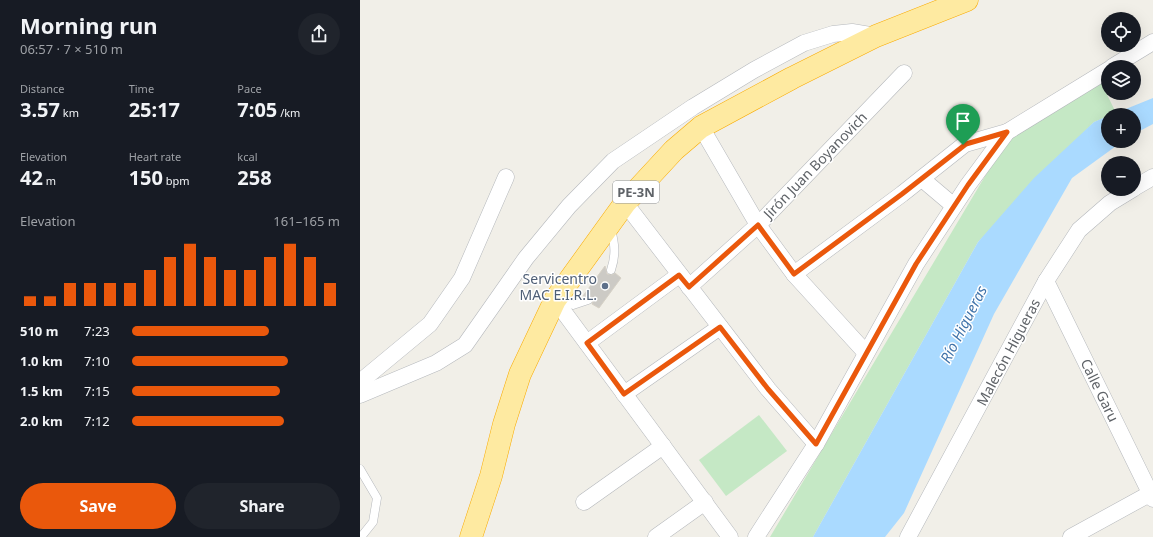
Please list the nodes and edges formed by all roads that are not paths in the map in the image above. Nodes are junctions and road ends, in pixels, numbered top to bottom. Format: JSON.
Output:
{"nodes":[{"id":1,"x":967,"y":0,"type":"edge"},
{"id":2,"x":876,"y":36,"type":"junction"},
{"id":3,"x":1153,"y":42,"type":"edge"},
{"id":4,"x":1123,"y":60,"type":"edge"},
{"id":5,"x":904,"y":73,"type":"dead end"},
{"id":6,"x":1101,"y":74,"type":"edge"},
{"id":7,"x":701,"y":127,"type":"junction"},
{"id":8,"x":1007,"y":132,"type":"junction"},
{"id":9,"x":506,"y":177,"type":"dead end"},
{"id":10,"x":1153,"y":177,"type":"edge"},
{"id":11,"x":922,"y":179,"type":"junction"},
{"id":12,"x":1141,"y":185,"type":"edge"},
{"id":13,"x":1122,"y":196,"type":"edge"},
{"id":14,"x":625,"y":203,"type":"junction"},
{"id":15,"x":954,"y":206,"type":"junction"},
{"id":16,"x":610,"y":225,"type":"junction"},
{"id":17,"x":758,"y":225,"type":"junction"},
{"id":18,"x":611,"y":270,"type":"dead end"},
{"id":19,"x":794,"y":274,"type":"junction"},
{"id":20,"x":684,"y":281,"type":"junction"},
{"id":21,"x":1046,"y":281,"type":"junction"},
{"id":22,"x":555,"y":300,"type":"junction"},
{"id":23,"x":588,"y":300,"type":"dead end"},
{"id":24,"x":720,"y":327,"type":"junction"},
{"id":25,"x":587,"y":343,"type":"junction"},
{"id":26,"x":866,"y":353,"type":"junction"},
{"id":27,"x":360,"y":382,"type":"edge"},
{"id":28,"x":624,"y":394,"type":"junction"},
{"id":29,"x":360,"y":395,"type":"edge"},
{"id":30,"x":816,"y":444,"type":"junction"},
{"id":31,"x":663,"y":446,"type":"junction"},
{"id":32,"x":360,"y":469,"type":"edge"},
{"id":33,"x":1152,"y":495,"type":"edge"},
{"id":34,"x":584,"y":502,"type":"dead end"},
{"id":35,"x":705,"y":502,"type":"junction"},
{"id":36,"x":361,"y":537,"type":"edge"},
{"id":37,"x":471,"y":537,"type":"edge"},
{"id":38,"x":656,"y":537,"type":"edge"},
{"id":39,"x":730,"y":537,"type":"edge"},
{"id":40,"x":756,"y":537,"type":"edge"},
{"id":41,"x":908,"y":537,"type":"edge"},
{"id":42,"x":1072,"y":537,"type":"edge"}],
"edges":[{"from":1,"to":2,"type":"highway","number":"PE-3N"},
{"from":2,"to":7,"type":"highway","number":"PE-3N"},
{"from":2,"to":29,"type":"street"},
{"from":3,"to":4,"type":"street"},
{"from":5,"to":17,"type":"street","name":"Jirón Juan Boyanovich"},
{"from":6,"to":8,"type":"street"},
{"from":7,"to":14,"type":"highway","number":"PE-3N"},
{"from":7,"to":17,"type":"street"},
{"from":8,"to":11,"type":"street"},
{"from":8,"to":15,"type":"street"},
{"from":9,"to":27,"type":"street"},
{"from":10,"to":12,"type":"street","name":"Malecón Higueras"},
{"from":11,"to":15,"type":"street"},
{"from":11,"to":19,"type":"street"},
{"from":13,"to":21,"type":"street","name":"Malecón Higueras"},
{"from":14,"to":16,"type":"highway","number":"PE-3N"},
{"from":14,"to":20,"type":"street"},
{"from":15,"to":26,"type":"street"},
{"from":16,"to":18,"type":"lane"},
{"from":16,"to":22,"type":"highway","number":"PE-3N"},
{"from":17,"to":19,"type":"street"},
{"from":17,"to":20,"type":"street","name":"Jirón Juan Boyanovich"},
{"from":19,"to":26,"type":"street"},
{"from":20,"to":24,"type":"street"},
{"from":20,"to":25,"type":"street","name":"Jirón Juan Boyanovich"},
{"from":21,"to":33,"type":"street","name":"Calle Garu"},
{"from":21,"to":41,"type":"street","name":"Malecón Higueras"},
{"from":22,"to":23,"type":"lane"},
{"from":22,"to":25,"type":"street"},
{"from":22,"to":37,"type":"highway","number":"PE-3N"},
{"from":24,"to":28,"type":"street"},
{"from":24,"to":30,"type":"street"},
{"from":25,"to":28,"type":"street"},
{"from":26,"to":30,"type":"street"},
{"from":28,"to":31,"type":"street"},
{"from":30,"to":40,"type":"street"},
{"from":31,"to":34,"type":"street"},
{"from":31,"to":35,"type":"street"},
{"from":32,"to":36,"type":"lane"},
{"from":33,"to":42,"type":"street"},
{"from":35,"to":38,"type":"street"},
{"from":35,"to":39,"type":"street"}]}
